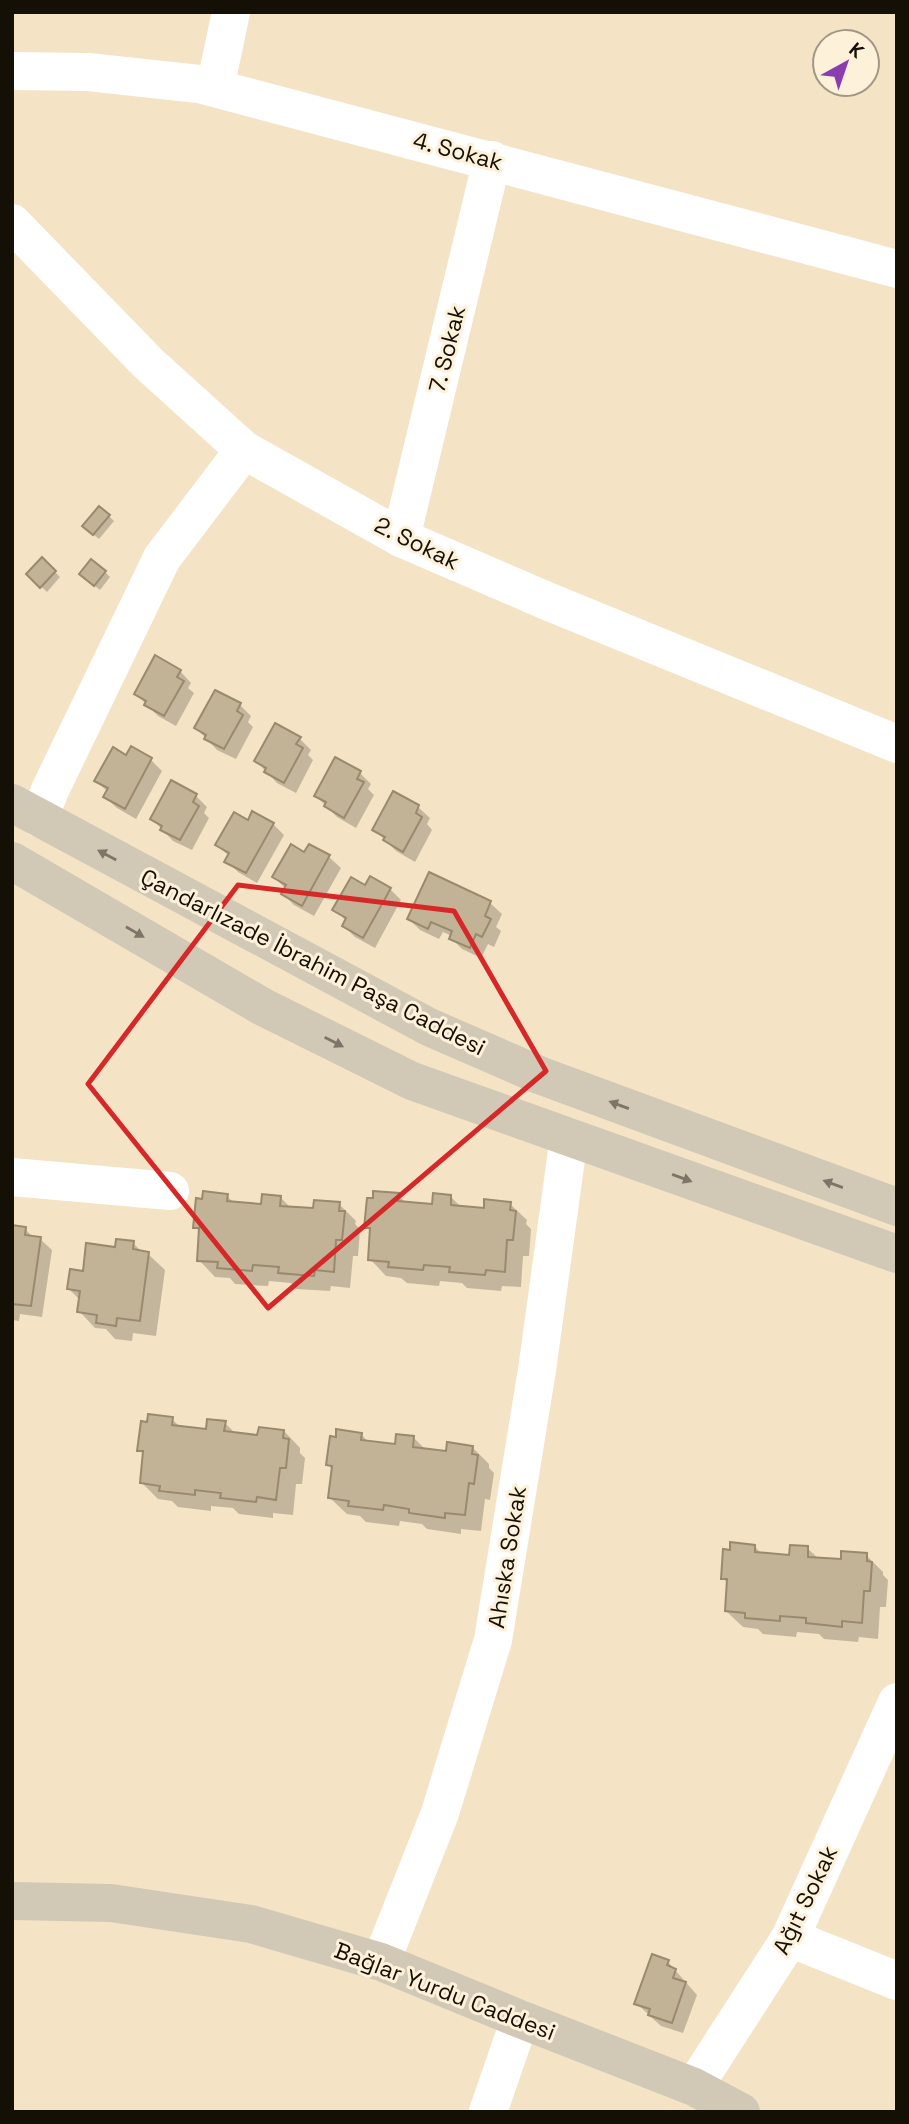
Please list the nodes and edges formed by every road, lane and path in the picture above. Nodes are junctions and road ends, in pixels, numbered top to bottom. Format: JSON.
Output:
{"nodes":[{"id":1,"x":231,"y":12,"type":"edge"},
{"id":2,"x":12,"y":72,"type":"edge"},
{"id":3,"x":215,"y":88,"type":"junction"},
{"id":4,"x":492,"y":160,"type":"junction"},
{"id":5,"x":12,"y":223,"type":"edge"},
{"id":6,"x":897,"y":269,"type":"edge"},
{"id":7,"x":244,"y":450,"type":"junction"},
{"id":8,"x":401,"y":538,"type":"junction"},
{"id":9,"x":897,"y":744,"type":"edge"},
{"id":10,"x":26,"y":811,"type":"edge"},
{"id":11,"x":15,"y":863,"type":"edge"},
{"id":12,"x":569,"y":1137,"type":"junction"},
{"id":13,"x":12,"y":1177,"type":"edge"},
{"id":14,"x":170,"y":1191,"type":"dead end"},
{"id":15,"x":897,"y":1207,"type":"edge"},
{"id":16,"x":897,"y":1254,"type":"edge"},
{"id":17,"x":897,"y":1702,"type":"edge"},
{"id":18,"x":12,"y":1901,"type":"edge"},
{"id":19,"x":790,"y":1938,"type":"junction"},
{"id":20,"x":381,"y":1962,"type":"junction"},
{"id":21,"x":897,"y":1981,"type":"edge"},
{"id":22,"x":520,"y":2020,"type":"junction"},
{"id":23,"x":694,"y":2087,"type":"junction"},
{"id":24,"x":488,"y":2112,"type":"edge"},
{"id":25,"x":741,"y":2112,"type":"edge"}],
"edges":[{"from":1,"to":3,"type":"street"},
{"from":2,"to":3,"type":"street","name":"4. Sokak"},
{"from":3,"to":4,"type":"street","name":"4. Sokak"},
{"from":4,"to":6,"type":"street","name":"4. Sokak"},
{"from":4,"to":8,"type":"street","name":"7. Sokak"},
{"from":5,"to":7,"type":"street","name":"2. Sokak"},
{"from":7,"to":8,"type":"street","name":"2. Sokak"},
{"from":7,"to":10,"type":"street"},
{"from":8,"to":9,"type":"street","name":"2. Sokak"},
{"from":15,"to":10,"type":"main road","name":"Çandarlızade İbrahim Paşa Caddesi","one_way":true},
{"from":11,"to":12,"type":"main road","one_way":true},
{"from":12,"to":16,"type":"main road","one_way":true},
{"from":12,"to":20,"type":"street","name":"Ahıska Sokak"},
{"from":13,"to":14,"type":"street"},
{"from":17,"to":19,"type":"street","name":"Ağıt Sokak"},
{"from":18,"to":20,"type":"main road","name":"Bağlar Yurdu Caddesi"},
{"from":19,"to":21,"type":"street"},
{"from":19,"to":23,"type":"street","name":"Ağıt Sokak"},
{"from":20,"to":22,"type":"main road","name":"Bağlar Yurdu Caddesi"},
{"from":22,"to":23,"type":"main road","name":"Bağlar Yurdu Caddesi"},
{"from":22,"to":24,"type":"street"},
{"from":23,"to":25,"type":"main road","name":"Bağlar Yurdu Caddesi"}]}
